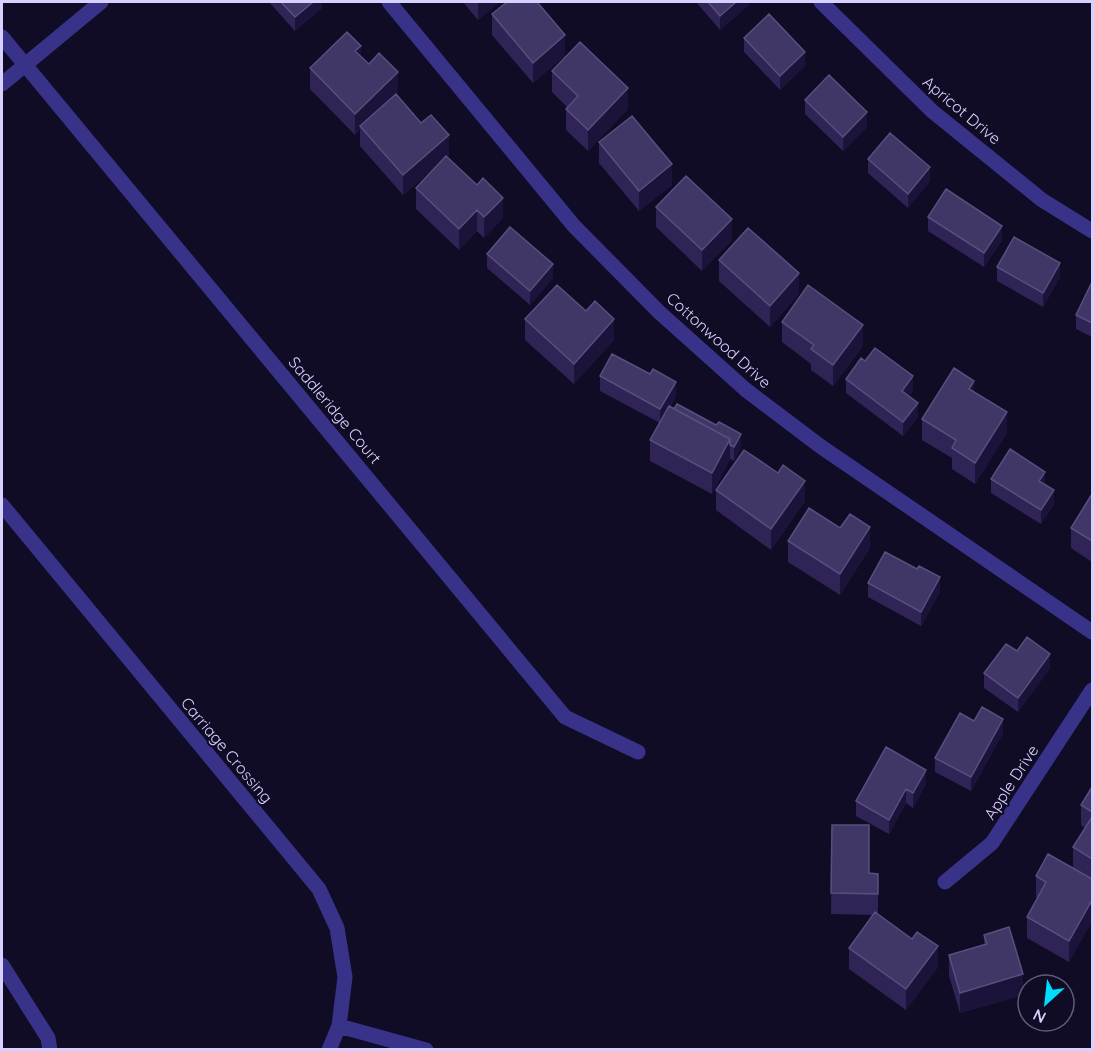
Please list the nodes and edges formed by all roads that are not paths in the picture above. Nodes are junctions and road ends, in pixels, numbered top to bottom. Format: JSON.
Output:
{"nodes":[{"id":1,"x":101,"y":2,"type":"edge"},
{"id":2,"x":389,"y":2,"type":"edge"},
{"id":3,"x":821,"y":2,"type":"edge"},
{"id":4,"x":2,"y":38,"type":"edge"},
{"id":5,"x":25,"y":65,"type":"junction"},
{"id":6,"x":2,"y":84,"type":"edge"},
{"id":7,"x":1092,"y":231,"type":"edge"},
{"id":8,"x":2,"y":505,"type":"edge"},
{"id":9,"x":1092,"y":632,"type":"edge"},
{"id":10,"x":1092,"y":690,"type":"edge"},
{"id":11,"x":638,"y":752,"type":"dead end"},
{"id":12,"x":945,"y":882,"type":"dead end"},
{"id":13,"x":2,"y":965,"type":"edge"},
{"id":14,"x":339,"y":1026,"type":"junction"},
{"id":15,"x":50,"y":1050,"type":"edge"},
{"id":16,"x":329,"y":1050,"type":"edge"},
{"id":17,"x":426,"y":1050,"type":"edge"}],
"edges":[{"from":1,"to":5,"type":"street"},
{"from":2,"to":9,"type":"street","name":"Cottonwood Drive"},
{"from":3,"to":7,"type":"street","name":"Apricot Drive"},
{"from":4,"to":5,"type":"street","name":"Saddleridge Court"},
{"from":5,"to":6,"type":"street"},
{"from":5,"to":11,"type":"street","name":"Saddleridge Court"},
{"from":8,"to":14,"type":"street","name":"Carriage Crossing"},
{"from":10,"to":12,"type":"street","name":"Apple Drive"},
{"from":13,"to":15,"type":"street"},
{"from":14,"to":16,"type":"street","name":"Carriage Crossing"},
{"from":14,"to":17,"type":"street"}]}
